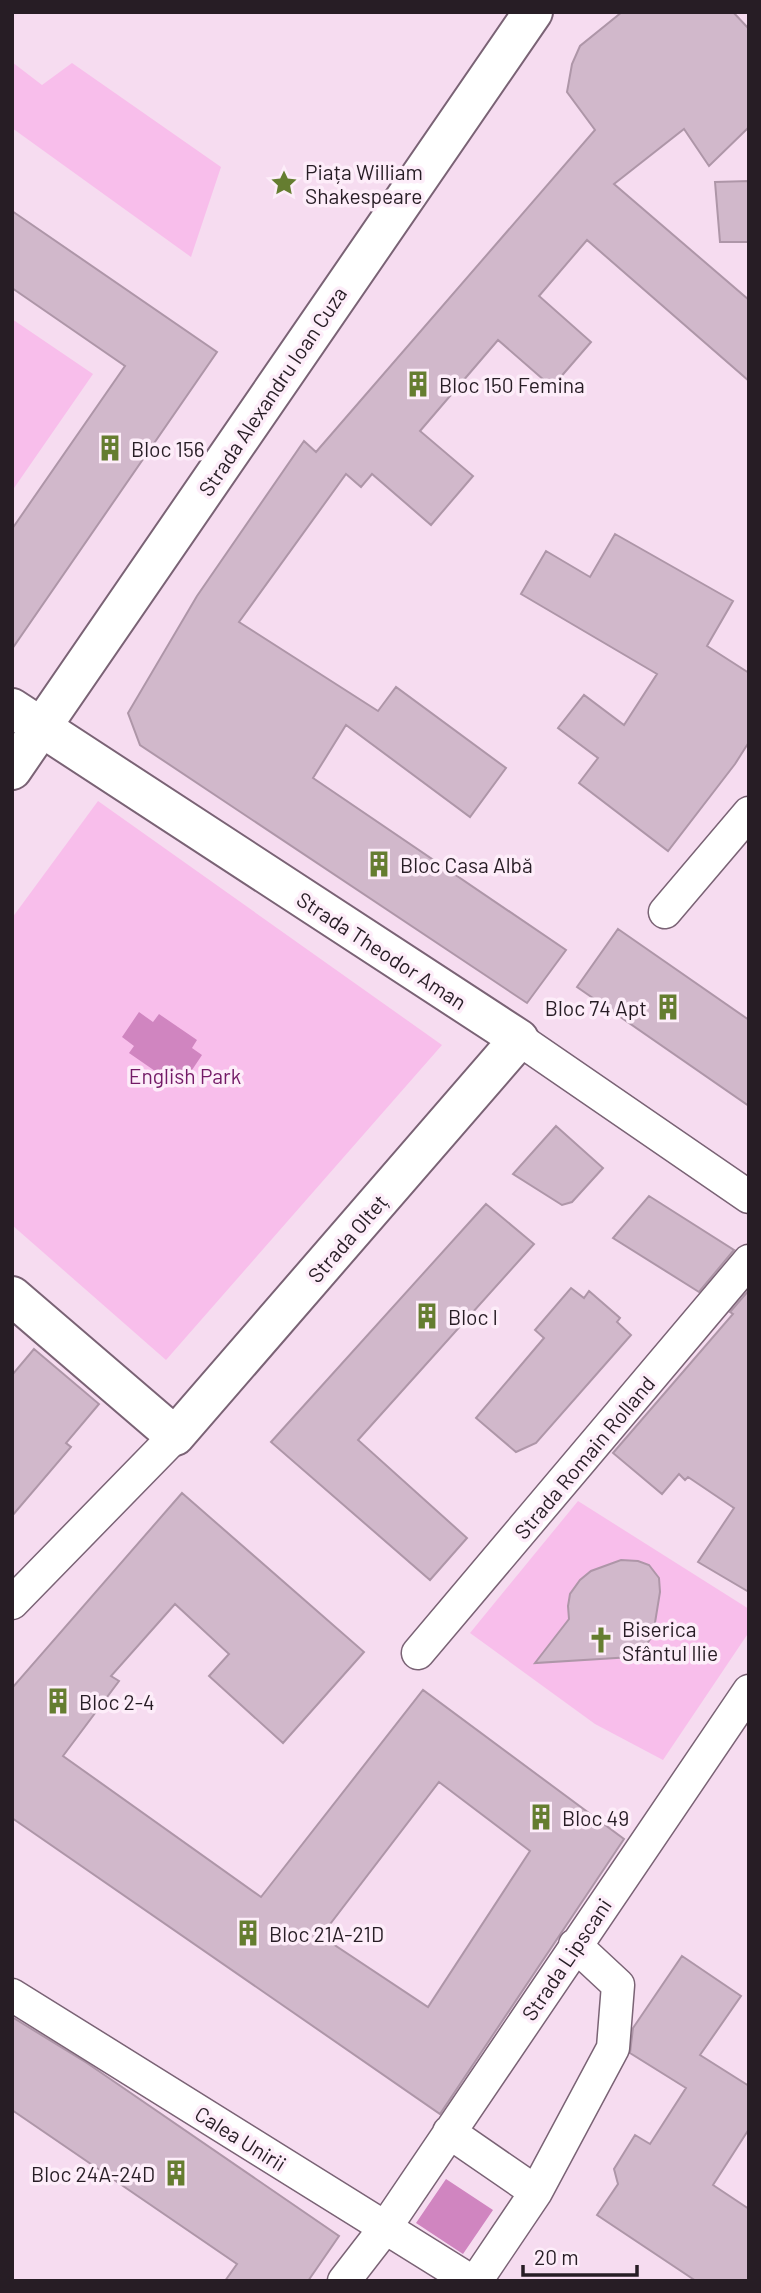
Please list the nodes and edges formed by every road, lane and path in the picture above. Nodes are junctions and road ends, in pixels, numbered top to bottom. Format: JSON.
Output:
{"nodes":[{"id":1,"x":533,"y":12,"type":"edge"},
{"id":2,"x":27,"y":718,"type":"edge"},
{"id":3,"x":12,"y":770,"type":"edge"},
{"id":4,"x":749,"y":813,"type":"edge"},
{"id":5,"x":665,"y":912,"type":"dead end"},
{"id":6,"x":519,"y":1039,"type":"junction"},
{"id":7,"x":749,"y":1197,"type":"edge"},
{"id":8,"x":749,"y":1261,"type":"edge"},
{"id":9,"x":12,"y":1296,"type":"edge"},
{"id":10,"x":175,"y":1436,"type":"junction"},
{"id":11,"x":12,"y":1603,"type":"edge"},
{"id":12,"x":418,"y":1653,"type":"dead end"},
{"id":13,"x":749,"y":1691,"type":"edge"},
{"id":14,"x":575,"y":1945,"type":"junction"},
{"id":15,"x":12,"y":1995,"type":"edge"},
{"id":16,"x":449,"y":2132,"type":"junction"},
{"id":17,"x":536,"y":2192,"type":"junction"},
{"id":18,"x":384,"y":2228,"type":"junction"},
{"id":19,"x":344,"y":2281,"type":"edge"},
{"id":20,"x":473,"y":2281,"type":"edge"}],
"edges":[{"from":1,"to":2,"type":"street","name":"Strada Alexandru Ioan Cuza"},
{"from":2,"to":3,"type":"street","name":"Strada Alexandru Ioan Cuza"},
{"from":2,"to":6,"type":"street","name":"Strada Theodor Aman"},
{"from":4,"to":5,"type":"street"},
{"from":6,"to":7,"type":"street","name":"Strada Theodor Aman"},
{"from":6,"to":10,"type":"street","name":"Strada Olteț"},
{"from":8,"to":12,"type":"street","name":"Strada Romain Rolland"},
{"from":9,"to":10,"type":"street"},
{"from":10,"to":11,"type":"street"},
{"from":13,"to":14,"type":"street","name":"Strada Lipscani"},
{"from":14,"to":16,"type":"street","name":"Strada Lipscani"},
{"from":14,"to":17,"type":"street"},
{"from":15,"to":18,"type":"street","name":"Calea Unirii"},
{"from":16,"to":17,"type":"street"},
{"from":16,"to":18,"type":"street","name":"Strada Lipscani"},
{"from":17,"to":20,"type":"street"},
{"from":18,"to":19,"type":"street","name":"Strada Lipscani"},
{"from":18,"to":20,"type":"street","name":"Calea Unirii"}]}
